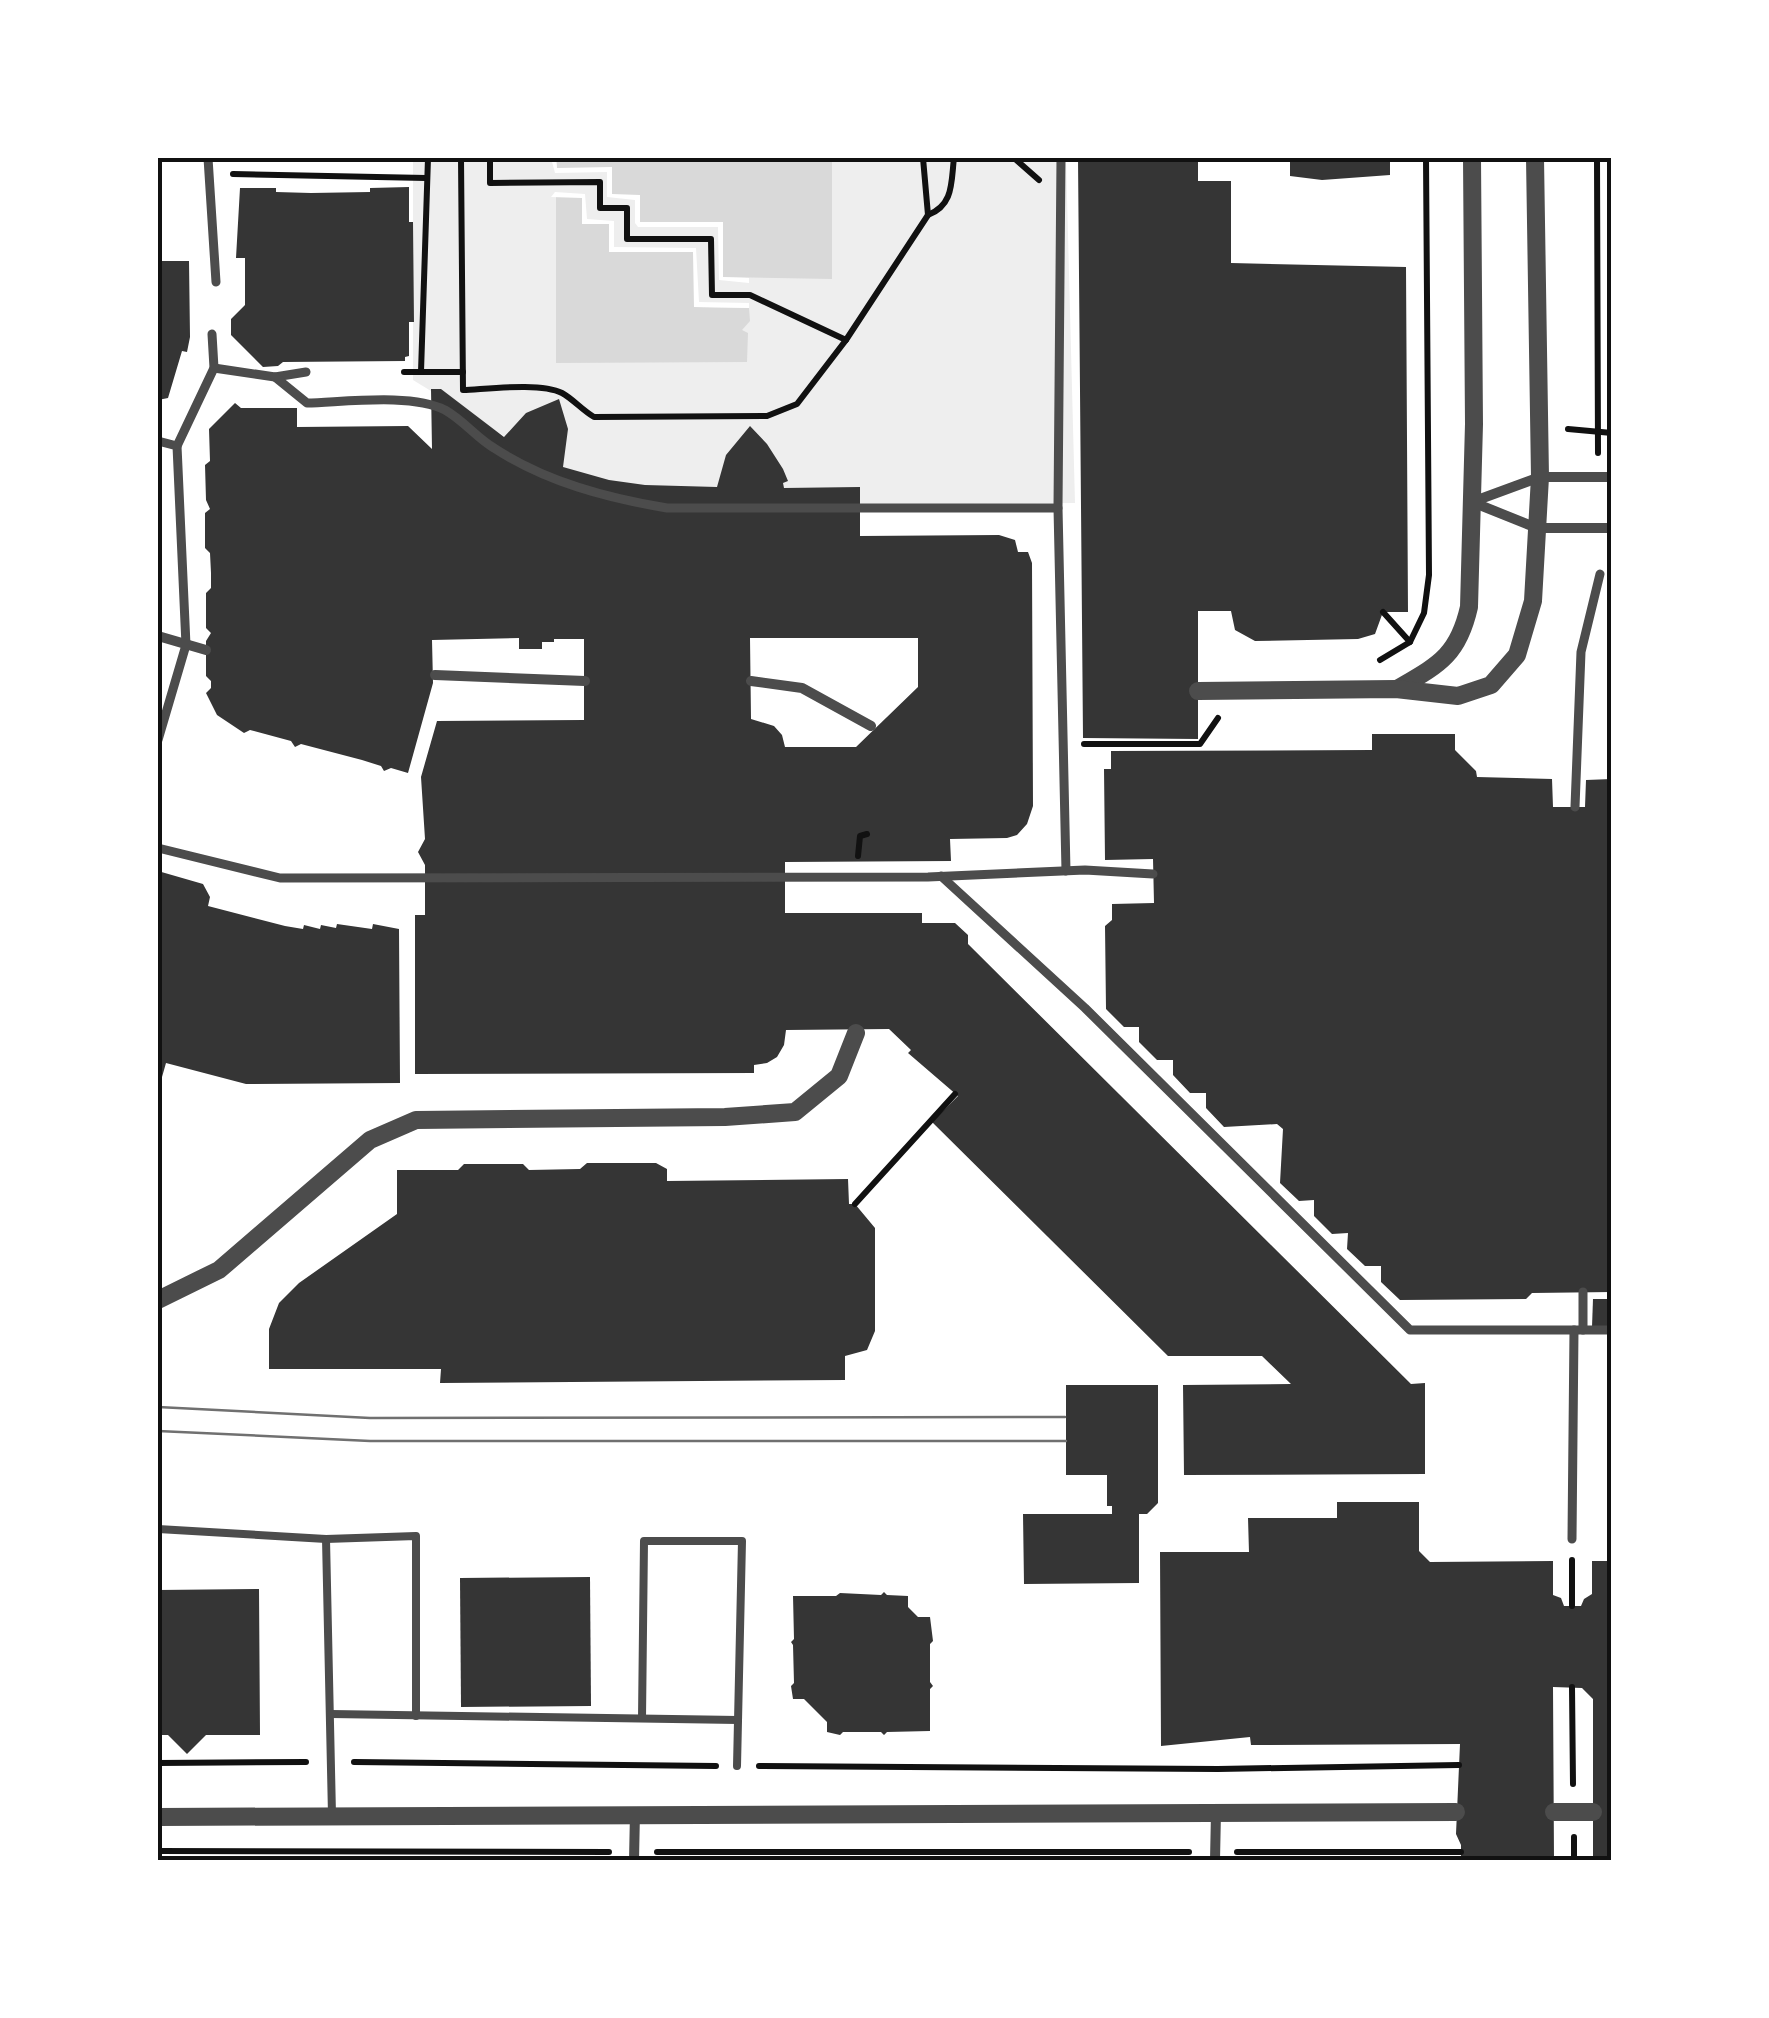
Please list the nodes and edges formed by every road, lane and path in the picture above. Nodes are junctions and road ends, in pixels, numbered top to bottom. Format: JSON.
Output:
{"nodes":[{"id":1,"x":208,"y":158,"type":"edge"},
{"id":2,"x":428,"y":158,"type":"edge"},
{"id":3,"x":461,"y":158,"type":"edge"},
{"id":4,"x":490,"y":158,"type":"edge"},
{"id":5,"x":923,"y":158,"type":"edge"},
{"id":6,"x":954,"y":158,"type":"edge"},
{"id":7,"x":1061,"y":158,"type":"edge"},
{"id":8,"x":1426,"y":158,"type":"edge"},
{"id":9,"x":1472,"y":158,"type":"edge"},
{"id":10,"x":1535,"y":158,"type":"edge"},
{"id":11,"x":1598,"y":158,"type":"edge"},
{"id":12,"x":1598,"y":170,"type":"junction"},
{"id":13,"x":1612,"y":170,"type":"edge"},
{"id":14,"x":211,"y":174,"type":"junction"},
{"id":15,"x":426,"y":178,"type":"junction"},
{"id":16,"x":928,"y":214,"type":"junction"},
{"id":17,"x":216,"y":282,"type":"dead end"},
{"id":18,"x":212,"y":334,"type":"dead end"},
{"id":19,"x":846,"y":340,"type":"junction"},
{"id":20,"x":214,"y":368,"type":"junction"},
{"id":21,"x":306,"y":372,"type":"dead end"},
{"id":22,"x":402,"y":372,"type":"dead end"},
{"id":23,"x":422,"y":372,"type":"junction"},
{"id":24,"x":463,"y":372,"type":"junction"},
{"id":25,"x":275,"y":376,"type":"junction"},
{"id":26,"x":158,"y":441,"type":"edge"},
{"id":27,"x":177,"y":446,"type":"junction"},
{"id":28,"x":1540,"y":478,"type":"junction"},
{"id":29,"x":1599,"y":478,"type":"junction"},
{"id":30,"x":1612,"y":478,"type":"edge"},
{"id":31,"x":1472,"y":502,"type":"junction"},
{"id":32,"x":1058,"y":508,"type":"junction"},
{"id":33,"x":1537,"y":528,"type":"junction"},
{"id":34,"x":1612,"y":528,"type":"edge"},
{"id":35,"x":1600,"y":574,"type":"dead end"},
{"id":36,"x":1382,"y":612,"type":"dead end"},
{"id":37,"x":158,"y":636,"type":"edge"},
{"id":38,"x":1410,"y":642,"type":"junction"},
{"id":39,"x":186,"y":645,"type":"junction"},
{"id":40,"x":206,"y":650,"type":"dead end"},
{"id":41,"x":1376,"y":662,"type":"dead end"},
{"id":42,"x":435,"y":675,"type":"dead end"},
{"id":43,"x":751,"y":681,"type":"dead end"},
{"id":44,"x":585,"y":682,"type":"dead end"},
{"id":45,"x":1396,"y":689,"type":"junction"},
{"id":46,"x":1198,"y":691,"type":"dead end"},
{"id":47,"x":871,"y":726,"type":"dead end"},
{"id":48,"x":158,"y":740,"type":"edge"},
{"id":49,"x":1104,"y":744,"type":"dead end"},
{"id":50,"x":1184,"y":744,"type":"dead end"},
{"id":51,"x":1575,"y":807,"type":"dead end"},
{"id":52,"x":158,"y":848,"type":"edge"},
{"id":53,"x":1066,"y":871,"type":"junction"},
{"id":54,"x":1153,"y":874,"type":"dead end"},
{"id":55,"x":941,"y":876,"type":"junction"},
{"id":56,"x":856,"y":1033,"type":"dead end"},
{"id":57,"x":956,"y":1094,"type":"dead end"},
{"id":58,"x":855,"y":1204,"type":"dead end"},
{"id":59,"x":1582,"y":1292,"type":"dead end"},
{"id":60,"x":158,"y":1300,"type":"edge"},
{"id":61,"x":1578,"y":1330,"type":"junction"},
{"id":62,"x":1612,"y":1330,"type":"edge"},
{"id":63,"x":158,"y":1529,"type":"edge"},
{"id":64,"x":326,"y":1539,"type":"junction"},
{"id":65,"x":1572,"y":1539,"type":"joint"},
{"id":66,"x":1572,"y":1606,"type":"dead end"},
{"id":67,"x":1572,"y":1688,"type":"dead end"},
{"id":68,"x":1572,"y":1708,"type":"dead end"},
{"id":69,"x":332,"y":1714,"type":"junction"},
{"id":70,"x":416,"y":1716,"type":"junction"},
{"id":71,"x":642,"y":1718,"type":"junction"},
{"id":72,"x":738,"y":1720,"type":"junction"},
{"id":73,"x":331,"y":1762,"type":"junction"},
{"id":74,"x":158,"y":1763,"type":"edge"},
{"id":75,"x":737,"y":1766,"type":"junction"},
{"id":76,"x":1460,"y":1766,"type":"dead end"},
{"id":77,"x":1216,"y":1811,"type":"junction"},
{"id":78,"x":1456,"y":1812,"type":"dead end"},
{"id":79,"x":1554,"y":1812,"type":"dead end"},
{"id":80,"x":1593,"y":1812,"type":"dead end"},
{"id":81,"x":636,"y":1814,"type":"junction"},
{"id":82,"x":332,"y":1816,"type":"junction"},
{"id":83,"x":158,"y":1817,"type":"edge"},
{"id":84,"x":158,"y":1851,"type":"edge"},
{"id":85,"x":853,"y":1851,"type":"junction"},
{"id":86,"x":1460,"y":1852,"type":"dead end"},
{"id":87,"x":634,"y":1856,"type":"edge"},
{"id":88,"x":1215,"y":1856,"type":"edge"},
{"id":89,"x":856,"y":1860,"type":"edge"}],
"edges":[{"from":1,"to":14,"type":"street"},
{"from":2,"to":15,"type":"path"},
{"from":3,"to":24,"type":"path"},
{"from":4,"to":19,"type":"path"},
{"from":5,"to":16,"type":"path"},
{"from":6,"to":16,"type":"path"},
{"from":7,"to":32,"type":"street"},
{"from":8,"to":38,"type":"path"},
{"from":9,"to":31,"type":"street"},
{"from":10,"to":28,"type":"street"},
{"from":11,"to":12,"type":"path"},
{"from":12,"to":13,"type":"path"},
{"from":12,"to":29,"type":"path"},
{"from":14,"to":15,"type":"path"},
{"from":14,"to":17,"type":"street"},
{"from":15,"to":23,"type":"path"},
{"from":16,"to":19,"type":"path"},
{"from":18,"to":20,"type":"street"},
{"from":19,"to":24,"type":"path"},
{"from":20,"to":25,"type":"street"},
{"from":20,"to":27,"type":"street"},
{"from":21,"to":25,"type":"street"},
{"from":22,"to":23,"type":"path"},
{"from":23,"to":24,"type":"path"},
{"from":25,"to":32,"type":"street"},
{"from":26,"to":27,"type":"street"},
{"from":27,"to":39,"type":"street"},
{"from":28,"to":29,"type":"street"},
{"from":28,"to":31,"type":"street"},
{"from":28,"to":33,"type":"street"},
{"from":29,"to":30,"type":"street"},
{"from":31,"to":33,"type":"street"},
{"from":31,"to":45,"type":"street"},
{"from":32,"to":53,"type":"street"},
{"from":33,"to":34,"type":"street"},
{"from":33,"to":45,"type":"street"},
{"from":35,"to":51,"type":"street"},
{"from":36,"to":38,"type":"path"},
{"from":37,"to":39,"type":"street"},
{"from":38,"to":41,"type":"path"},
{"from":39,"to":40,"type":"street"},
{"from":39,"to":48,"type":"street"},
{"from":42,"to":44,"type":"street"},
{"from":43,"to":47,"type":"street"},
{"from":45,"to":46,"type":"street"},
{"from":49,"to":50,"type":"path"},
{"from":52,"to":55,"type":"street"},
{"from":53,"to":54,"type":"street"},
{"from":53,"to":55,"type":"street"},
{"from":55,"to":61,"type":"street"},
{"from":56,"to":60,"type":"street"},
{"from":57,"to":58,"type":"path"},
{"from":59,"to":61,"type":"street"},
{"from":61,"to":62,"type":"street"},
{"from":61,"to":65,"type":"street"},
{"from":63,"to":64,"type":"lane"},
{"from":64,"to":69,"type":"lane"},
{"from":64,"to":70,"type":"lane"},
{"from":65,"to":66,"type":"path"},
{"from":67,"to":68,"type":"path"},
{"from":69,"to":70,"type":"lane"},
{"from":69,"to":73,"type":"lane"},
{"from":70,"to":71,"type":"lane"},
{"from":71,"to":72,"type":"lane"},
{"from":71,"to":72,"type":"lane"},
{"from":72,"to":75,"type":"lane"},
{"from":73,"to":74,"type":"path"},
{"from":73,"to":75,"type":"path"},
{"from":73,"to":82,"type":"lane"},
{"from":75,"to":76,"type":"path"},
{"from":77,"to":78,"type":"street"},
{"from":77,"to":81,"type":"street"},
{"from":77,"to":88,"type":"street"},
{"from":79,"to":80,"type":"street"},
{"from":81,"to":82,"type":"street"},
{"from":81,"to":87,"type":"street"},
{"from":82,"to":83,"type":"street"},
{"from":84,"to":87,"type":"path"},
{"from":85,"to":87,"type":"path"},
{"from":85,"to":88,"type":"path"},
{"from":85,"to":89,"type":"path"},
{"from":86,"to":88,"type":"path"}]}
